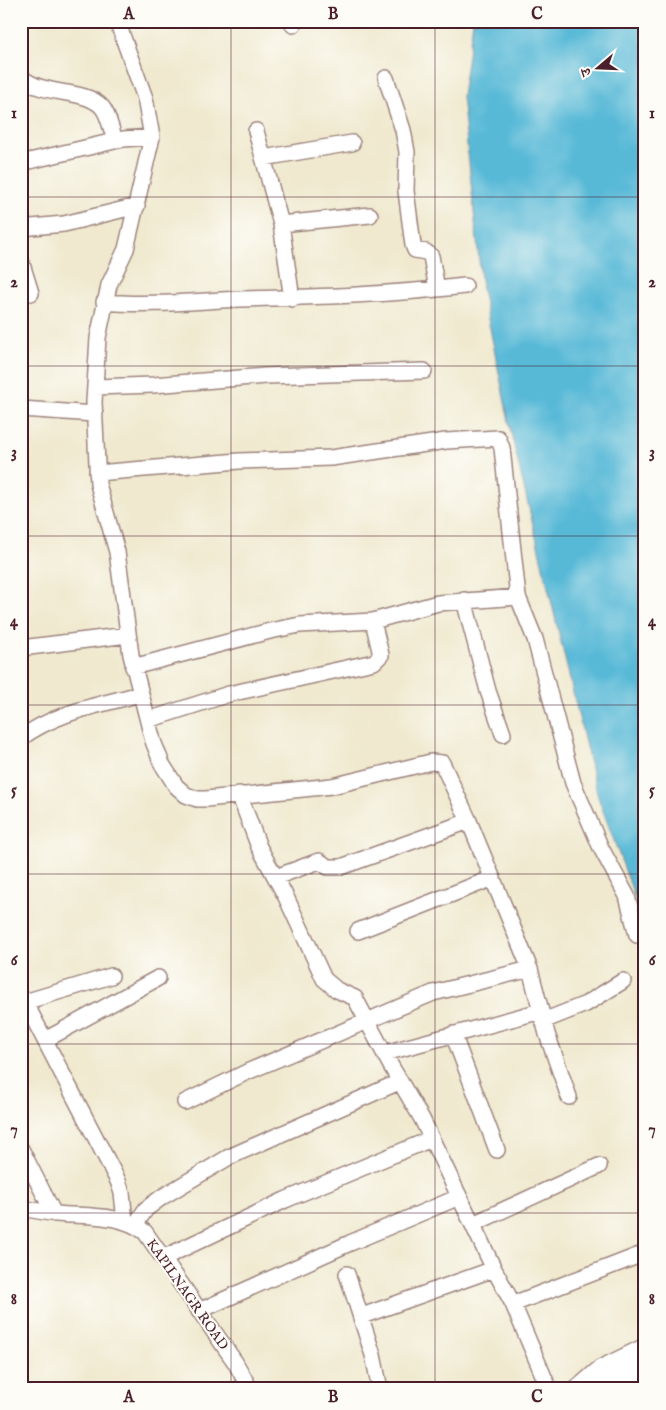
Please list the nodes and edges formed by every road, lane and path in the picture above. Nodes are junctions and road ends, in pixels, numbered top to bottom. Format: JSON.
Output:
{"nodes":[{"id":1,"x":117,"y":21,"type":"edge"},
{"id":2,"x":21,"y":77,"type":"edge"},
{"id":3,"x":386,"y":78,"type":"dead end"},
{"id":4,"x":256,"y":131,"type":"dead end"},
{"id":5,"x":152,"y":138,"type":"junction"},
{"id":6,"x":115,"y":140,"type":"junction"},
{"id":7,"x":352,"y":143,"type":"dead end"},
{"id":8,"x":263,"y":158,"type":"junction"},
{"id":9,"x":21,"y":164,"type":"edge"},
{"id":10,"x":137,"y":206,"type":"junction"},
{"id":11,"x":370,"y":215,"type":"dead end"},
{"id":12,"x":281,"y":224,"type":"junction"},
{"id":13,"x":21,"y":228,"type":"edge"},
{"id":14,"x":21,"y":261,"type":"edge"},
{"id":15,"x":465,"y":286,"type":"dead end"},
{"id":16,"x":437,"y":289,"type":"junction"},
{"id":17,"x":31,"y":293,"type":"dead end"},
{"id":18,"x":292,"y":299,"type":"junction"},
{"id":19,"x":104,"y":302,"type":"junction"},
{"id":20,"x":424,"y":371,"type":"dead end"},
{"id":21,"x":95,"y":387,"type":"junction"},
{"id":22,"x":21,"y":410,"type":"edge"},
{"id":23,"x":95,"y":414,"type":"junction"},
{"id":24,"x":97,"y":473,"type":"junction"},
{"id":25,"x":518,"y":597,"type":"junction"},
{"id":26,"x":464,"y":600,"type":"junction"},
{"id":27,"x":373,"y":620,"type":"junction"},
{"id":28,"x":128,"y":635,"type":"junction"},
{"id":29,"x":21,"y":648,"type":"edge"},
{"id":30,"x":134,"y":667,"type":"junction"},
{"id":31,"x":140,"y":694,"type":"junction"},
{"id":32,"x":148,"y":720,"type":"junction"},
{"id":33,"x":503,"y":734,"type":"dead end"},
{"id":34,"x":21,"y":738,"type":"edge"},
{"id":35,"x":239,"y":794,"type":"junction"},
{"id":36,"x":469,"y":821,"type":"junction"},
{"id":37,"x":276,"y":877,"type":"junction"},
{"id":38,"x":493,"y":878,"type":"junction"},
{"id":39,"x":358,"y":931,"type":"dead end"},
{"id":40,"x":637,"y":935,"type":"dead end"},
{"id":41,"x":530,"y":969,"type":"junction"},
{"id":42,"x":111,"y":976,"type":"dead end"},
{"id":43,"x":158,"y":978,"type":"dead end"},
{"id":44,"x":623,"y":982,"type":"dead end"},
{"id":45,"x":23,"y":1003,"type":"edge"},
{"id":46,"x":542,"y":1016,"type":"junction"},
{"id":47,"x":368,"y":1021,"type":"junction"},
{"id":48,"x":453,"y":1034,"type":"junction"},
{"id":49,"x":45,"y":1040,"type":"junction"},
{"id":50,"x":385,"y":1053,"type":"junction"},
{"id":51,"x":399,"y":1082,"type":"junction"},
{"id":52,"x":570,"y":1097,"type":"dead end"},
{"id":53,"x":185,"y":1102,"type":"dead end"},
{"id":54,"x":432,"y":1139,"type":"junction"},
{"id":55,"x":21,"y":1149,"type":"edge"},
{"id":56,"x":497,"y":1150,"type":"dead end"},
{"id":57,"x":599,"y":1166,"type":"dead end"},
{"id":58,"x":459,"y":1197,"type":"junction"},
{"id":59,"x":21,"y":1208,"type":"edge"},
{"id":60,"x":54,"y":1214,"type":"junction"},
{"id":61,"x":130,"y":1223,"type":"junction"},
{"id":62,"x":473,"y":1224,"type":"junction"},
{"id":63,"x":645,"y":1253,"type":"edge"},
{"id":64,"x":163,"y":1258,"type":"junction"},
{"id":65,"x":494,"y":1269,"type":"junction"},
{"id":66,"x":347,"y":1274,"type":"dead end"},
{"id":67,"x":514,"y":1304,"type":"junction"},
{"id":68,"x":199,"y":1311,"type":"junction"},
{"id":69,"x":362,"y":1316,"type":"junction"},
{"id":70,"x":645,"y":1346,"type":"edge"},
{"id":71,"x":645,"y":1360,"type":"edge"},
{"id":72,"x":645,"y":1380,"type":"edge"},
{"id":73,"x":250,"y":1389,"type":"edge"},
{"id":74,"x":380,"y":1389,"type":"edge"},
{"id":75,"x":549,"y":1389,"type":"edge"},
{"id":76,"x":576,"y":1389,"type":"edge"},
{"id":77,"x":597,"y":1389,"type":"edge"},
{"id":78,"x":628,"y":1389,"type":"edge"}],
"edges":[{"from":1,"to":5,"type":"street"},
{"from":2,"to":6,"type":"street"},
{"from":3,"to":16,"type":"street"},
{"from":4,"to":8,"type":"street"},
{"from":5,"to":6,"type":"street"},
{"from":5,"to":10,"type":"street"},
{"from":6,"to":9,"type":"street"},
{"from":7,"to":8,"type":"street"},
{"from":8,"to":12,"type":"street"},
{"from":10,"to":13,"type":"street"},
{"from":10,"to":19,"type":"street"},
{"from":11,"to":12,"type":"street"},
{"from":12,"to":18,"type":"street"},
{"from":14,"to":17,"type":"street"},
{"from":15,"to":16,"type":"street"},
{"from":16,"to":18,"type":"street"},
{"from":18,"to":19,"type":"street"},
{"from":19,"to":21,"type":"street"},
{"from":20,"to":21,"type":"street"},
{"from":21,"to":23,"type":"street"},
{"from":22,"to":23,"type":"street"},
{"from":23,"to":24,"type":"street"},
{"from":24,"to":25,"type":"street"},
{"from":24,"to":28,"type":"street"},
{"from":25,"to":26,"type":"street"},
{"from":25,"to":40,"type":"street"},
{"from":26,"to":27,"type":"street"},
{"from":26,"to":33,"type":"street"},
{"from":27,"to":30,"type":"street"},
{"from":27,"to":32,"type":"street"},
{"from":28,"to":29,"type":"street"},
{"from":28,"to":30,"type":"street"},
{"from":30,"to":31,"type":"street"},
{"from":31,"to":32,"type":"street"},
{"from":31,"to":34,"type":"street"},
{"from":32,"to":35,"type":"street"},
{"from":35,"to":36,"type":"street"},
{"from":35,"to":37,"type":"street"},
{"from":36,"to":37,"type":"street"},
{"from":36,"to":38,"type":"street"},
{"from":37,"to":47,"type":"street"},
{"from":38,"to":39,"type":"street"},
{"from":38,"to":41,"type":"street"},
{"from":41,"to":46,"type":"street"},
{"from":41,"to":47,"type":"street"},
{"from":42,"to":45,"type":"street"},
{"from":43,"to":49,"type":"street"},
{"from":44,"to":46,"type":"street"},
{"from":45,"to":49,"type":"street"},
{"from":46,"to":48,"type":"street"},
{"from":46,"to":52,"type":"street"},
{"from":47,"to":50,"type":"street"},
{"from":47,"to":53,"type":"street"},
{"from":48,"to":50,"type":"street"},
{"from":48,"to":56,"type":"street"},
{"from":49,"to":61,"type":"street"},
{"from":50,"to":51,"type":"street"},
{"from":51,"to":54,"type":"street"},
{"from":51,"to":61,"type":"street"},
{"from":54,"to":58,"type":"street"},
{"from":54,"to":64,"type":"street"},
{"from":55,"to":60,"type":"street"},
{"from":57,"to":62,"type":"street"},
{"from":58,"to":62,"type":"street"},
{"from":58,"to":68,"type":"street"},
{"from":59,"to":60,"type":"street"},
{"from":60,"to":61,"type":"street"},
{"from":61,"to":64,"type":"street","name":"KAPILNAGR ROAD"},
{"from":62,"to":65,"type":"street"},
{"from":63,"to":67,"type":"street"},
{"from":64,"to":68,"type":"street","name":"KAPILNAGR ROAD"},
{"from":65,"to":67,"type":"street"},
{"from":65,"to":69,"type":"street"},
{"from":66,"to":69,"type":"street"},
{"from":67,"to":75,"type":"street"},
{"from":68,"to":73,"type":"street","name":"KAPILNAGR ROAD"},
{"from":69,"to":74,"type":"street"},
{"from":70,"to":76,"type":"street"},
{"from":71,"to":77,"type":"main road"},
{"from":72,"to":78,"type":"main road"}]}
